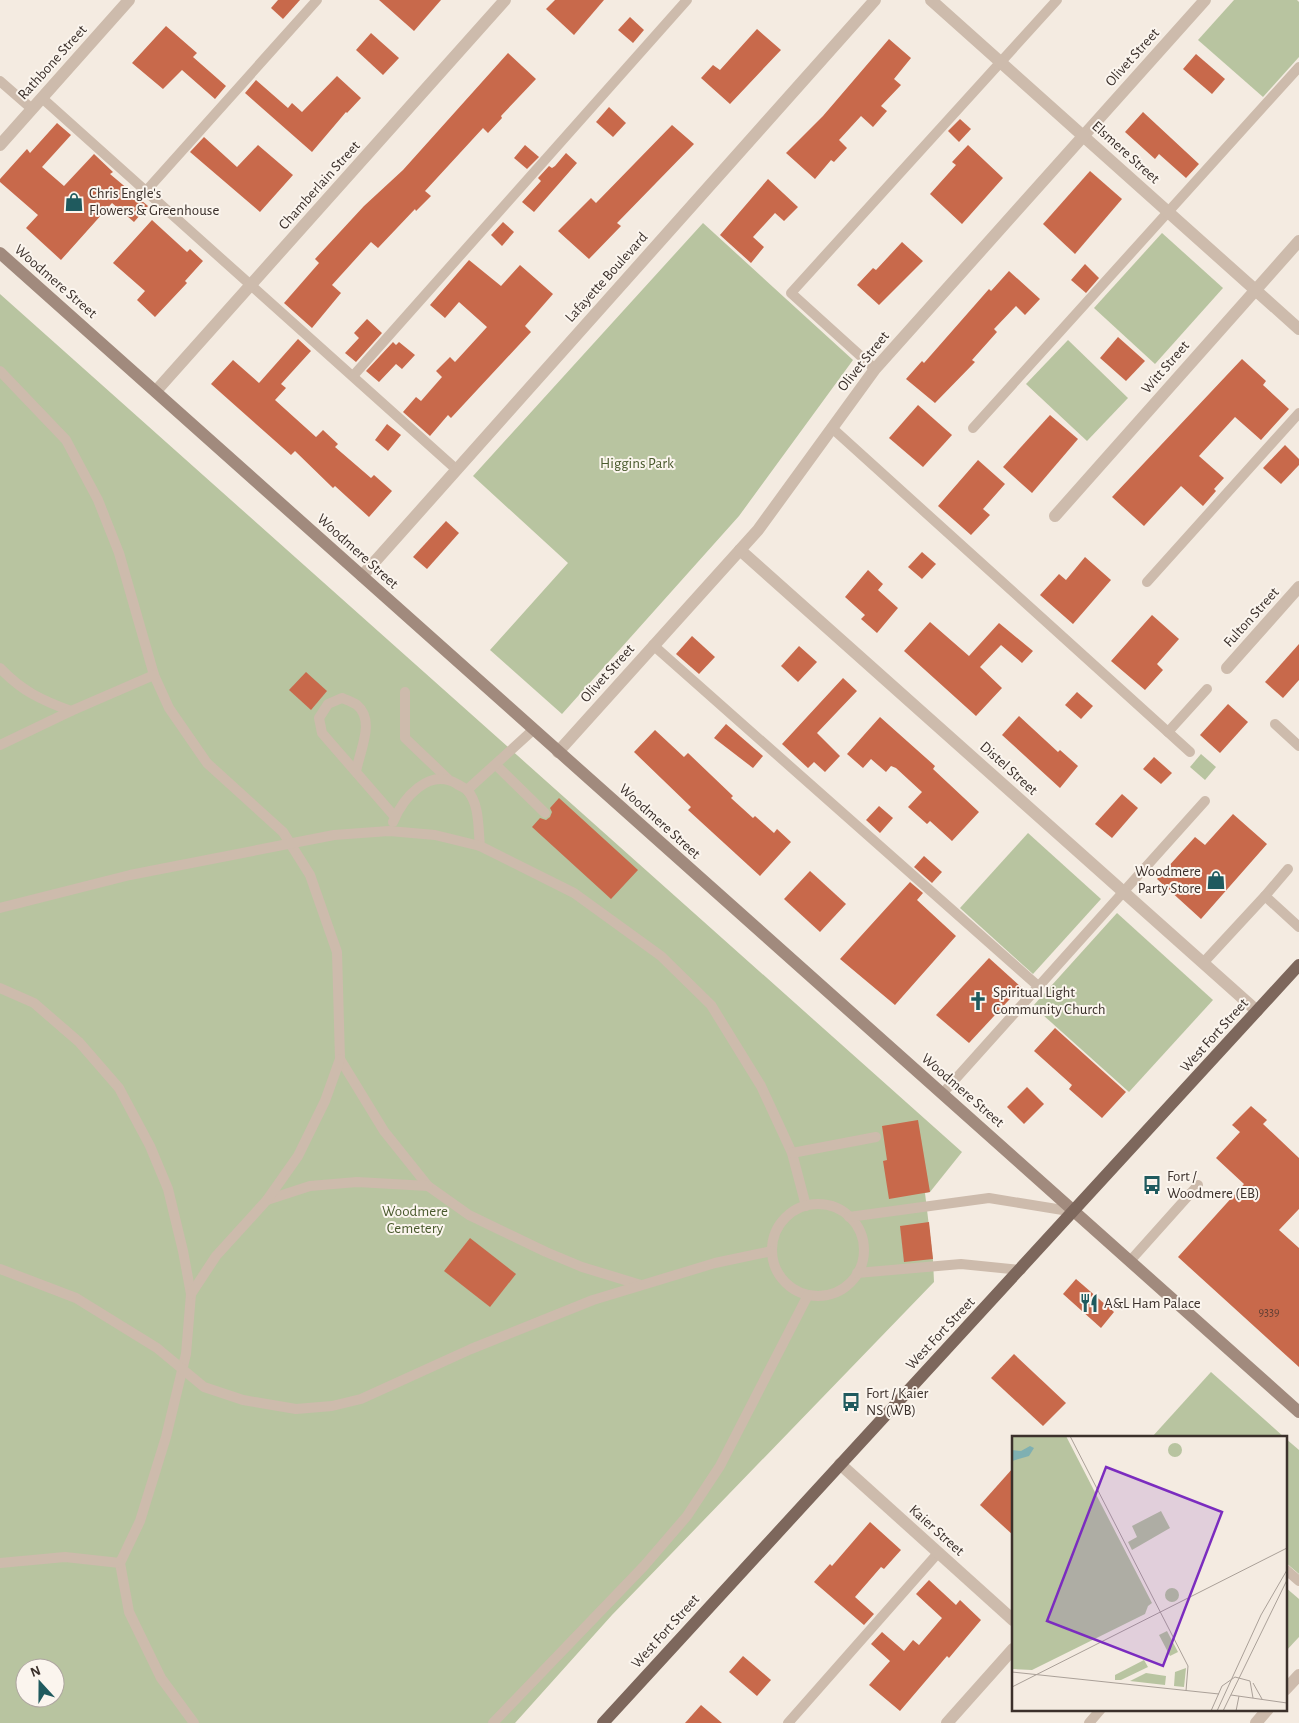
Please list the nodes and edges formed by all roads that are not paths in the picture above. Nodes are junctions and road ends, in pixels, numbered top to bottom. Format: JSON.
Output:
{"nodes":[{"id":1,"x":129,"y":0,"type":"edge"},
{"id":2,"x":317,"y":0,"type":"edge"},
{"id":3,"x":505,"y":0,"type":"edge"},
{"id":4,"x":687,"y":0,"type":"edge"},
{"id":5,"x":875,"y":0,"type":"edge"},
{"id":6,"x":931,"y":0,"type":"edge"},
{"id":7,"x":1057,"y":0,"type":"edge"},
{"id":8,"x":1205,"y":0,"type":"edge"},
{"id":9,"x":1001,"y":63,"type":"junction"},
{"id":10,"x":1299,"y":67,"type":"edge"},
{"id":11,"x":0,"y":81,"type":"edge"},
{"id":12,"x":42,"y":98,"type":"junction"},
{"id":13,"x":32,"y":109,"type":"junction"},
{"id":14,"x":1083,"y":136,"type":"junction"},
{"id":15,"x":0,"y":145,"type":"edge"},
{"id":16,"x":146,"y":191,"type":"junction"},
{"id":17,"x":1169,"y":213,"type":"junction"},
{"id":18,"x":1299,"y":241,"type":"edge"},
{"id":19,"x":0,"y":253,"type":"edge"},
{"id":20,"x":252,"y":284,"type":"junction"},
{"id":21,"x":1255,"y":290,"type":"junction"},
{"id":22,"x":1299,"y":330,"type":"edge"},
{"id":23,"x":875,"y":370,"type":"junction"},
{"id":24,"x":0,"y":371,"type":"edge"},
{"id":25,"x":352,"y":376,"type":"junction"},
{"id":26,"x":156,"y":392,"type":"junction"},
{"id":27,"x":1299,"y":413,"type":"edge"},
{"id":28,"x":832,"y":428,"type":"junction"},
{"id":29,"x":972,"y":428,"type":"dead end"},
{"id":30,"x":457,"y":470,"type":"junction"},
{"id":31,"x":1055,"y":516,"type":"dead end"},
{"id":32,"x":740,"y":550,"type":"junction"},
{"id":33,"x":362,"y":576,"type":"junction"},
{"id":34,"x":1147,"y":582,"type":"dead end"},
{"id":35,"x":1299,"y":587,"type":"edge"},
{"id":36,"x":654,"y":645,"type":"junction"},
{"id":37,"x":0,"y":668,"type":"edge"},
{"id":38,"x":1227,"y":668,"type":"dead end"},
{"id":39,"x":154,"y":675,"type":"junction"},
{"id":40,"x":1207,"y":690,"type":"dead end"},
{"id":41,"x":404,"y":692,"type":"dead end"},
{"id":42,"x":70,"y":711,"type":"junction"},
{"id":43,"x":1275,"y":724,"type":"dead end"},
{"id":44,"x":533,"y":730,"type":"junction"},
{"id":45,"x":1168,"y":732,"type":"junction"},
{"id":46,"x":0,"y":745,"type":"edge"},
{"id":47,"x":1299,"y":746,"type":"edge"},
{"id":48,"x":558,"y":752,"type":"junction"},
{"id":49,"x":1190,"y":752,"type":"dead end"},
{"id":50,"x":496,"y":765,"type":"junction"},
{"id":51,"x":356,"y":772,"type":"junction"},
{"id":52,"x":448,"y":779,"type":"junction"},
{"id":53,"x":467,"y":790,"type":"junction"},
{"id":54,"x":1205,"y":801,"type":"dead end"},
{"id":55,"x":545,"y":813,"type":"dead end"},
{"id":56,"x":395,"y":817,"type":"junction"},
{"id":57,"x":389,"y":830,"type":"junction"},
{"id":58,"x":291,"y":843,"type":"junction"},
{"id":59,"x":480,"y":846,"type":"junction"},
{"id":60,"x":1288,"y":869,"type":"dead end"},
{"id":61,"x":1123,"y":890,"type":"junction"},
{"id":62,"x":1264,"y":896,"type":"junction"},
{"id":63,"x":0,"y":908,"type":"edge"},
{"id":64,"x":1299,"y":927,"type":"edge"},
{"id":65,"x":1203,"y":963,"type":"junction"},
{"id":66,"x":1299,"y":965,"type":"edge"},
{"id":67,"x":1038,"y":986,"type":"junction"},
{"id":68,"x":0,"y":988,"type":"edge"},
{"id":69,"x":1257,"y":1011,"type":"junction"},
{"id":70,"x":340,"y":1059,"type":"junction"},
{"id":71,"x":942,"y":1094,"type":"junction"},
{"id":72,"x":876,"y":1137,"type":"dead end"},
{"id":73,"x":792,"y":1153,"type":"junction"},
{"id":74,"x":1198,"y":1185,"type":"dead end"},
{"id":75,"x":428,"y":1186,"type":"junction"},
{"id":76,"x":267,"y":1200,"type":"junction"},
{"id":77,"x":806,"y":1206,"type":"junction"},
{"id":78,"x":1075,"y":1212,"type":"junction"},
{"id":79,"x":849,"y":1217,"type":"junction"},
{"id":80,"x":772,"y":1251,"type":"junction"},
{"id":81,"x":1130,"y":1261,"type":"junction"},
{"id":82,"x":0,"y":1268,"type":"edge"},
{"id":83,"x":1021,"y":1270,"type":"junction"},
{"id":84,"x":857,"y":1273,"type":"junction"},
{"id":85,"x":641,"y":1285,"type":"junction"},
{"id":86,"x":191,"y":1294,"type":"junction"},
{"id":87,"x":808,"y":1295,"type":"junction"},
{"id":88,"x":182,"y":1369,"type":"junction"},
{"id":89,"x":1299,"y":1412,"type":"edge"},
{"id":90,"x":840,"y":1464,"type":"junction"},
{"id":91,"x":938,"y":1553,"type":"junction"},
{"id":92,"x":0,"y":1563,"type":"edge"},
{"id":93,"x":120,"y":1563,"type":"junction"},
{"id":94,"x":1286,"y":1570,"type":"edge"},
{"id":95,"x":1299,"y":1581,"type":"edge"},
{"id":96,"x":1012,"y":1619,"type":"edge"},
{"id":97,"x":1012,"y":1650,"type":"edge"},
{"id":98,"x":1299,"y":1675,"type":"edge"},
{"id":99,"x":1286,"y":1689,"type":"edge"},
{"id":100,"x":1100,"y":1710,"type":"edge"},
{"id":101,"x":1267,"y":1710,"type":"edge"},
{"id":102,"x":194,"y":1723,"type":"edge"},
{"id":103,"x":493,"y":1723,"type":"edge"},
{"id":104,"x":603,"y":1723,"type":"edge"},
{"id":105,"x":788,"y":1723,"type":"edge"},
{"id":106,"x":946,"y":1723,"type":"edge"},
{"id":107,"x":1089,"y":1723,"type":"edge"},
{"id":108,"x":1256,"y":1723,"type":"edge"}],
"edges":[{"from":1,"to":12,"type":"street","name":"Rathbone Street"},
{"from":2,"to":16,"type":"lane"},
{"from":3,"to":20,"type":"street","name":"Chamberlain Street"},
{"from":4,"to":25,"type":"lane"},
{"from":5,"to":30,"type":"street","name":"Lafayette Boulevard"},
{"from":6,"to":9,"type":"street","name":"Elsmere Street"},
{"from":7,"to":9,"type":"lane"},
{"from":8,"to":14,"type":"street","name":"Olivet Street"},
{"from":9,"to":14,"type":"street","name":"Elsmere Street"},
{"from":9,"to":23,"type":"lane"},
{"from":10,"to":17,"type":"lane"},
{"from":11,"to":13,"type":"lane"},
{"from":12,"to":13,"type":"street","name":"Rathbone Street"},
{"from":12,"to":16,"type":"lane"},
{"from":13,"to":15,"type":"street","name":"Rathbone Street"},
{"from":14,"to":17,"type":"street","name":"Elsmere Street"},
{"from":14,"to":23,"type":"street","name":"Olivet Street"},
{"from":16,"to":20,"type":"lane"},
{"from":17,"to":21,"type":"street","name":"Elsmere Street"},
{"from":17,"to":29,"type":"lane"},
{"from":18,"to":21,"type":"street","name":"Witt Street"},
{"from":19,"to":26,"type":"street","name":"Woodmere Street"},
{"from":20,"to":25,"type":"lane"},
{"from":20,"to":26,"type":"street","name":"Chamberlain Street"},
{"from":21,"to":22,"type":"street","name":"Elsmere Street"},
{"from":21,"to":31,"type":"street","name":"Witt Street"},
{"from":23,"to":28,"type":"street","name":"Olivet Street"},
{"from":24,"to":39,"type":"lane"},
{"from":25,"to":30,"type":"lane"},
{"from":26,"to":33,"type":"street","name":"Woodmere Street"},
{"from":27,"to":34,"type":"lane"},
{"from":28,"to":32,"type":"street","name":"Olivet Street"},
{"from":28,"to":45,"type":"lane"},
{"from":30,"to":33,"type":"street","name":"Lafayette Boulevard"},
{"from":32,"to":36,"type":"street","name":"Olivet Street"},
{"from":32,"to":61,"type":"street","name":"Distel Street"},
{"from":33,"to":44,"type":"street","name":"Woodmere Street"},
{"from":35,"to":38,"type":"street","name":"Fulton Street"},
{"from":36,"to":48,"type":"street","name":"Olivet Street"},
{"from":36,"to":67,"type":"lane"},
{"from":37,"to":42,"type":"lane"},
{"from":39,"to":42,"type":"lane"},
{"from":39,"to":58,"type":"lane"},
{"from":40,"to":45,"type":"lane"},
{"from":41,"to":52,"type":"lane"},
{"from":42,"to":46,"type":"lane"},
{"from":43,"to":47,"type":"lane"},
{"from":44,"to":48,"type":"street","name":"Woodmere Street"},
{"from":44,"to":50,"type":"lane"},
{"from":45,"to":49,"type":"lane"},
{"from":48,"to":71,"type":"street","name":"Woodmere Street"},
{"from":50,"to":53,"type":"lane"},
{"from":50,"to":55,"type":"lane"},
{"from":51,"to":51,"type":"lane"},
{"from":51,"to":56,"type":"lane"},
{"from":52,"to":53,"type":"lane"},
{"from":52,"to":56,"type":"lane"},
{"from":53,"to":59,"type":"lane"},
{"from":54,"to":61,"type":"lane"},
{"from":56,"to":57,"type":"lane"},
{"from":57,"to":58,"type":"lane"},
{"from":57,"to":59,"type":"lane"},
{"from":58,"to":63,"type":"lane"},
{"from":58,"to":70,"type":"lane"},
{"from":59,"to":73,"type":"lane"},
{"from":60,"to":62,"type":"lane"},
{"from":61,"to":65,"type":"street","name":"Distel Street"},
{"from":61,"to":67,"type":"lane"},
{"from":62,"to":64,"type":"lane"},
{"from":62,"to":65,"type":"lane"},
{"from":65,"to":69,"type":"street","name":"Distel Street"},
{"from":66,"to":69,"type":"main road","name":"West Fort Street"},
{"from":67,"to":71,"type":"lane"},
{"from":68,"to":86,"type":"lane"},
{"from":69,"to":78,"type":"main road","name":"West Fort Street"},
{"from":70,"to":75,"type":"lane"},
{"from":70,"to":76,"type":"lane"},
{"from":71,"to":78,"type":"street","name":"Woodmere Street"},
{"from":72,"to":73,"type":"lane"},
{"from":73,"to":77,"type":"lane"},
{"from":74,"to":81,"type":"lane"},
{"from":75,"to":76,"type":"lane"},
{"from":75,"to":85,"type":"lane"},
{"from":76,"to":86,"type":"lane"},
{"from":77,"to":79,"type":"lane"},
{"from":77,"to":80,"type":"lane"},
{"from":78,"to":79,"type":"lane"},
{"from":78,"to":81,"type":"street","name":"Woodmere Street"},
{"from":78,"to":83,"type":"main road","name":"West Fort Street"},
{"from":79,"to":84,"type":"lane"},
{"from":80,"to":85,"type":"lane"},
{"from":80,"to":87,"type":"lane"},
{"from":81,"to":89,"type":"street","name":"Woodmere Street"},
{"from":82,"to":88,"type":"lane"},
{"from":83,"to":84,"type":"lane"},
{"from":83,"to":90,"type":"main road","name":"West Fort Street"},
{"from":84,"to":87,"type":"lane"},
{"from":85,"to":88,"type":"lane"},
{"from":86,"to":88,"type":"lane"},
{"from":87,"to":103,"type":"lane"},
{"from":88,"to":93,"type":"lane"},
{"from":90,"to":91,"type":"street","name":"Kaier Street"},
{"from":90,"to":104,"type":"main road","name":"West Fort Street"},
{"from":91,"to":96,"type":"street","name":"Kaier Street"},
{"from":91,"to":105,"type":"lane"},
{"from":92,"to":93,"type":"lane"},
{"from":93,"to":102,"type":"lane"},
{"from":94,"to":95,"type":"lane"},
{"from":97,"to":106,"type":"street"},
{"from":98,"to":99,"type":"street"},
{"from":100,"to":107,"type":"lane"},
{"from":101,"to":108,"type":"street"}]}
